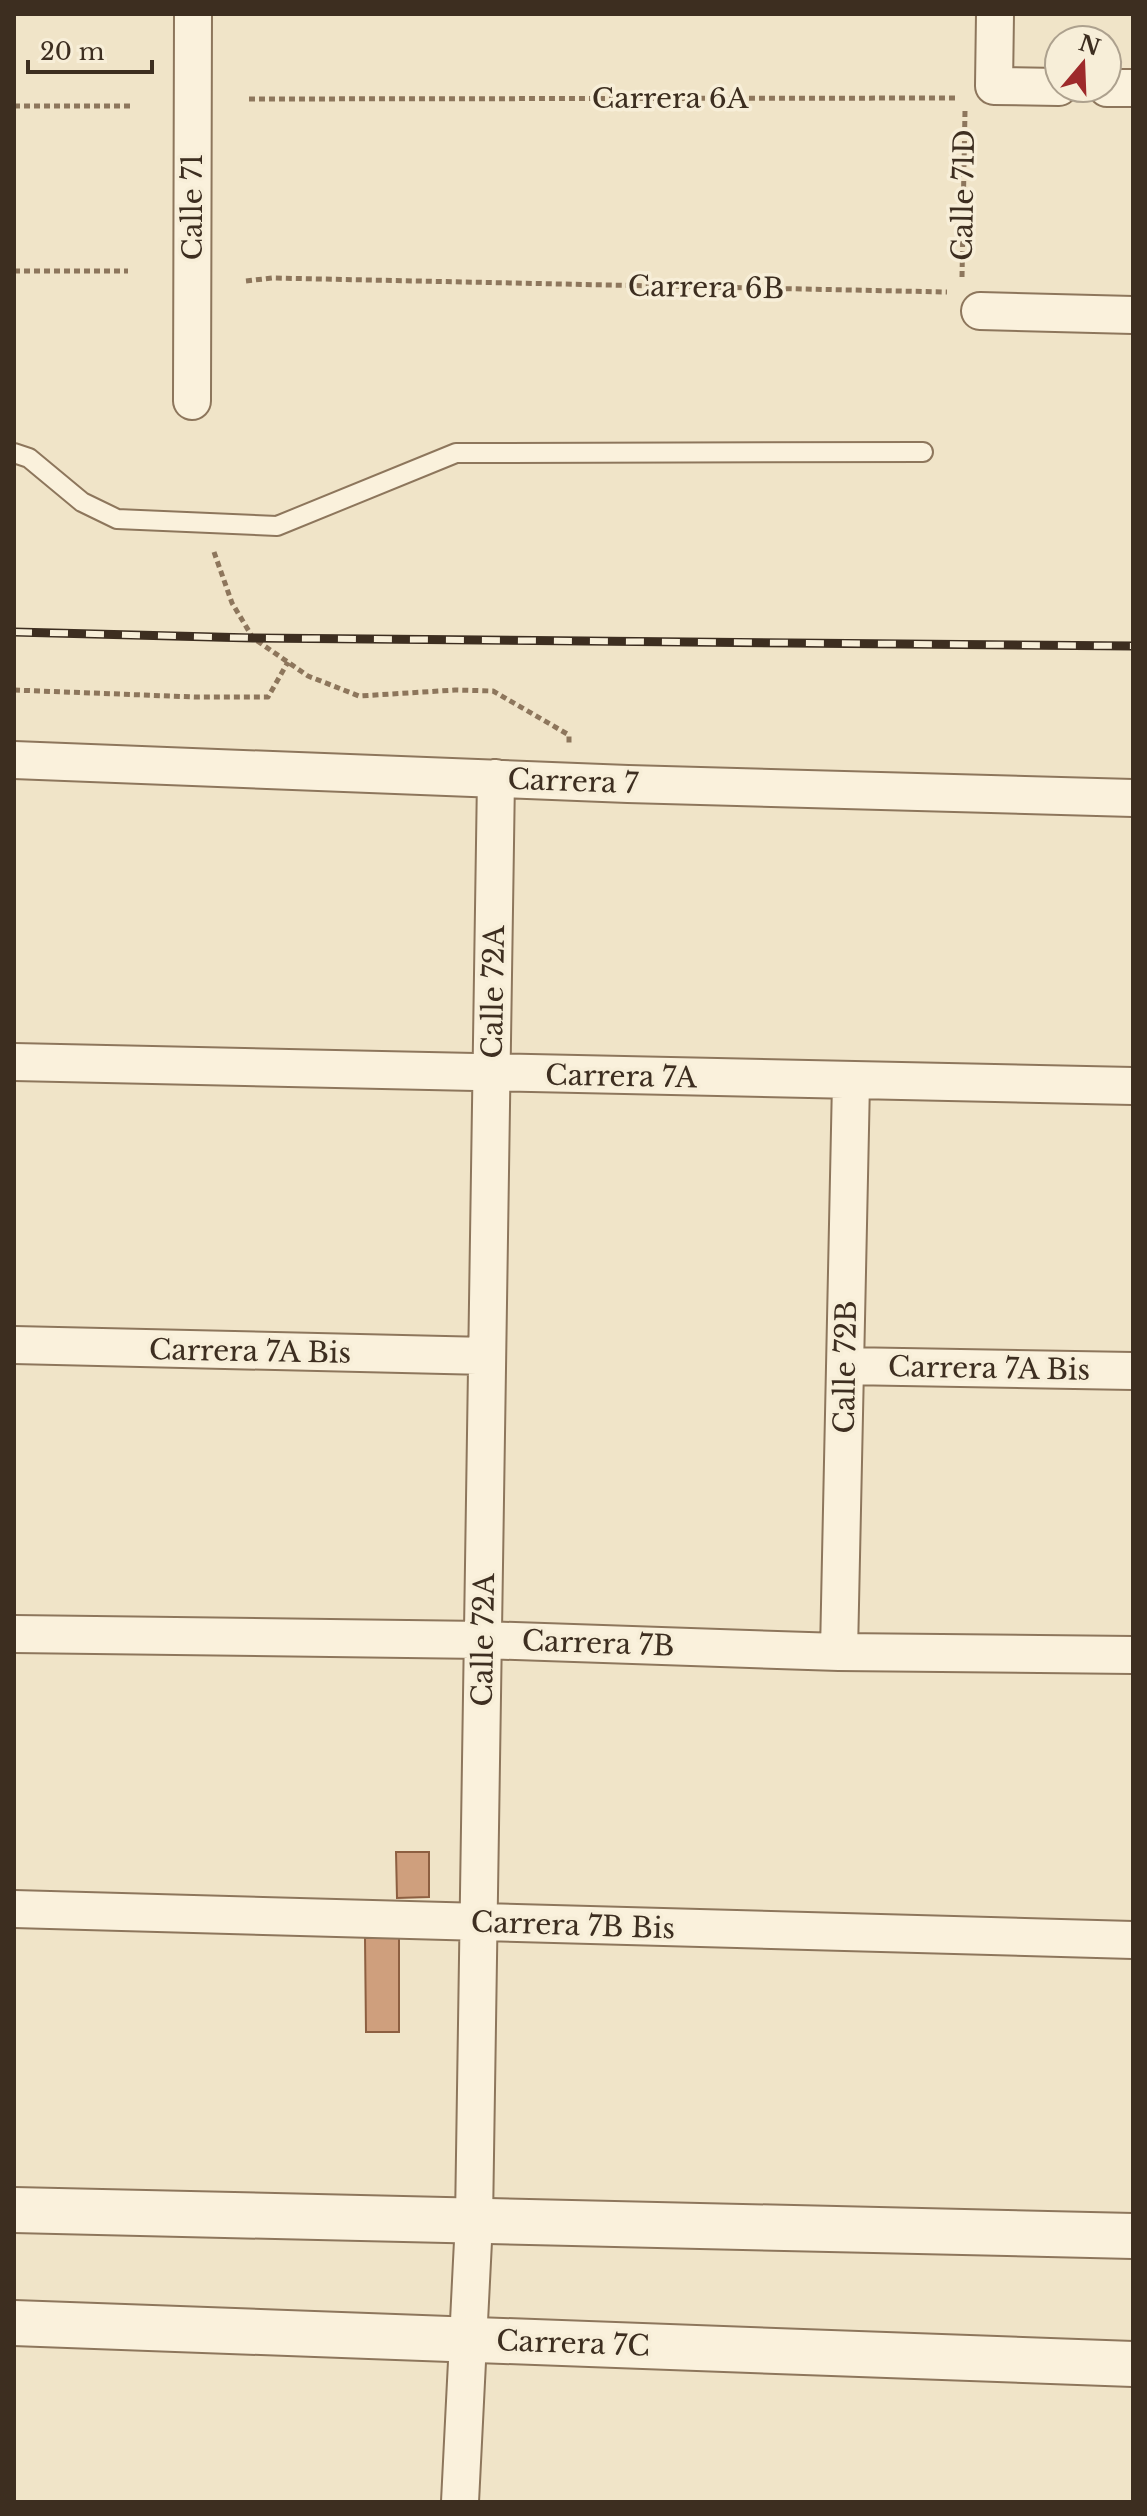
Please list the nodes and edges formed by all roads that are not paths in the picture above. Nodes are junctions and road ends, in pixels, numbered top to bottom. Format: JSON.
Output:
{"nodes":[{"id":1,"x":193,"y":14,"type":"edge"},
{"id":2,"x":995,"y":14,"type":"edge"},
{"id":3,"x":1043,"y":88,"type":"edge"},
{"id":4,"x":971,"y":302,"type":"road end"},
{"id":5,"x":1133,"y":315,"type":"edge"},
{"id":6,"x":192,"y":401,"type":"dead end"},
{"id":7,"x":923,"y":452,"type":"dead end"},
{"id":8,"x":14,"y":453,"type":"edge"},
{"id":9,"x":14,"y":760,"type":"edge"},
{"id":10,"x":496,"y":778,"type":"junction"},
{"id":11,"x":1133,"y":798,"type":"edge"},
{"id":12,"x":14,"y":1062,"type":"edge"},
{"id":13,"x":491,"y":1073,"type":"junction"},
{"id":14,"x":851,"y":1082,"type":"junction"},
{"id":15,"x":1133,"y":1086,"type":"edge"},
{"id":16,"x":14,"y":1345,"type":"edge"},
{"id":17,"x":487,"y":1356,"type":"junction"},
{"id":18,"x":845,"y":1366,"type":"junction"},
{"id":19,"x":1133,"y":1371,"type":"edge"},
{"id":20,"x":14,"y":1634,"type":"edge"},
{"id":21,"x":483,"y":1640,"type":"junction"},
{"id":22,"x":839,"y":1652,"type":"junction"},
{"id":23,"x":1133,"y":1655,"type":"edge"},
{"id":24,"x":14,"y":1909,"type":"edge"},
{"id":25,"x":478,"y":1922,"type":"junction"},
{"id":26,"x":1133,"y":1940,"type":"edge"},
{"id":27,"x":14,"y":2210,"type":"edge"},
{"id":28,"x":474,"y":2221,"type":"junction"},
{"id":29,"x":1133,"y":2236,"type":"edge"},
{"id":30,"x":14,"y":2323,"type":"edge"},
{"id":31,"x":469,"y":2340,"type":"junction"},
{"id":32,"x":1133,"y":2364,"type":"edge"},
{"id":33,"x":460,"y":2502,"type":"edge"}],
"edges":[{"from":1,"to":6,"type":"street","name":"Calle 71"},
{"from":2,"to":3,"type":"street"},
{"from":4,"to":5,"type":"street"},
{"from":7,"to":8,"type":"lane"},
{"from":9,"to":10,"type":"street","name":"Carrera 7"},
{"from":10,"to":11,"type":"street","name":"Carrera 7"},
{"from":10,"to":13,"type":"street","name":"Calle 72A"},
{"from":12,"to":13,"type":"street","name":"Carrera 7A"},
{"from":13,"to":14,"type":"street","name":"Carrera 7A"},
{"from":13,"to":17,"type":"street","name":"Calle 72A"},
{"from":14,"to":15,"type":"street","name":"Carrera 7A"},
{"from":14,"to":18,"type":"street","name":"Calle 72B"},
{"from":16,"to":17,"type":"street","name":"Carrera 7A Bis"},
{"from":17,"to":21,"type":"street","name":"Calle 72A"},
{"from":18,"to":19,"type":"street","name":"Carrera 7A Bis"},
{"from":18,"to":22,"type":"street","name":"Calle 72B"},
{"from":20,"to":21,"type":"street","name":"Carrera 7B"},
{"from":21,"to":22,"type":"street","name":"Carrera 7B"},
{"from":21,"to":25,"type":"street","name":"Calle 72A"},
{"from":22,"to":23,"type":"street","name":"Carrera 7B"},
{"from":24,"to":25,"type":"street","name":"Carrera 7B Bis"},
{"from":25,"to":26,"type":"street","name":"Carrera 7B Bis"},
{"from":25,"to":28,"type":"street","name":"Calle 72A"},
{"from":27,"to":28,"type":"street"},
{"from":28,"to":29,"type":"street"},
{"from":28,"to":31,"type":"street","name":"Calle 72A"},
{"from":30,"to":31,"type":"street","name":"Carrera 7C"},
{"from":31,"to":32,"type":"street","name":"Carrera 7C"},
{"from":31,"to":33,"type":"street","name":"Calle 72A"}]}
